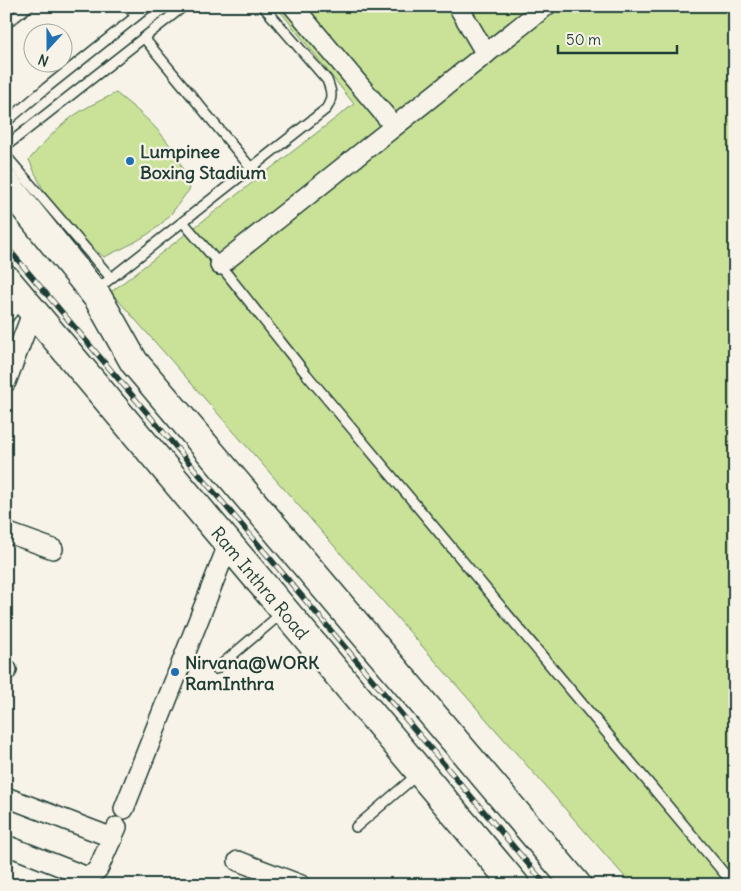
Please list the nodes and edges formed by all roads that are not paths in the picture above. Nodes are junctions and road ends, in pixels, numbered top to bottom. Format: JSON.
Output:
{"nodes":[{"id":1,"x":28,"y":6,"type":"edge"},
{"id":2,"x":127,"y":6,"type":"edge"},
{"id":3,"x":150,"y":6,"type":"edge"},
{"id":4,"x":184,"y":6,"type":"edge"},
{"id":5,"x":263,"y":6,"type":"edge"},
{"id":6,"x":293,"y":6,"type":"edge"},
{"id":7,"x":458,"y":6,"type":"edge"},
{"id":8,"x":546,"y":6,"type":"edge"},
{"id":9,"x":136,"y":16,"type":"junction"},
{"id":10,"x":6,"y":24,"type":"edge"},
{"id":11,"x":144,"y":38,"type":"junction"},
{"id":12,"x":486,"y":54,"type":"junction"},
{"id":13,"x":6,"y":122,"type":"edge"},
{"id":14,"x":394,"y":126,"type":"junction"},
{"id":15,"x":6,"y":146,"type":"edge"},
{"id":16,"x":6,"y":156,"type":"edge"},
{"id":17,"x":251,"y":168,"type":"junction"},
{"id":18,"x":6,"y":184,"type":"edge"},
{"id":19,"x":6,"y":214,"type":"edge"},
{"id":20,"x":182,"y":222,"type":"junction"},
{"id":21,"x":220,"y":265,"type":"junction"},
{"id":22,"x":102,"y":285,"type":"junction"},
{"id":23,"x":21,"y":296,"type":"edge"},
{"id":24,"x":6,"y":321,"type":"edge"},
{"id":25,"x":134,"y":362,"type":"junction"},
{"id":26,"x":6,"y":382,"type":"edge"},
{"id":27,"x":6,"y":532,"type":"edge"},
{"id":28,"x":228,"y":545,"type":"junction"},
{"id":29,"x":53,"y":549,"type":"dead end"},
{"id":30,"x":284,"y":611,"type":"junction"},
{"id":31,"x":216,"y":669,"type":"dead end"},
{"id":32,"x":420,"y":772,"type":"junction"},
{"id":33,"x":6,"y":798,"type":"edge"},
{"id":34,"x":124,"y":809,"type":"dead end"},
{"id":35,"x":356,"y":827,"type":"dead end"},
{"id":36,"x":6,"y":845,"type":"edge"},
{"id":37,"x":238,"y":861,"type":"dead end"},
{"id":38,"x":301,"y":885,"type":"edge"},
{"id":39,"x":515,"y":885,"type":"edge"},
{"id":40,"x":577,"y":885,"type":"edge"},
{"id":41,"x":734,"y":885,"type":"edge"}],
"edges":[{"from":1,"to":10,"type":"lane"},
{"from":2,"to":9,"type":"lane"},
{"from":3,"to":9,"type":"lane"},
{"from":4,"to":11,"type":"lane"},
{"from":5,"to":17,"type":"lane"},
{"from":6,"to":14,"type":"street"},
{"from":7,"to":12,"type":"street"},
{"from":8,"to":12,"type":"street"},
{"from":9,"to":13,"type":"lane"},
{"from":11,"to":15,"type":"lane"},
{"from":11,"to":17,"type":"lane"},
{"from":12,"to":14,"type":"street"},
{"from":14,"to":21,"type":"street"},
{"from":16,"to":22,"type":"lane"},
{"from":17,"to":20,"type":"lane"},
{"from":18,"to":22,"type":"main road"},
{"from":19,"to":25,"type":"main road"},
{"from":20,"to":21,"type":"lane"},
{"from":20,"to":22,"type":"lane"},
{"from":21,"to":41,"type":"lane"},
{"from":22,"to":25,"type":"main road"},
{"from":23,"to":24,"type":"lane"},
{"from":23,"to":26,"type":"street"},
{"from":23,"to":28,"type":"main road","name":"Ram Inthra Road"},
{"from":25,"to":40,"type":"main road"},
{"from":27,"to":29,"type":"street"},
{"from":28,"to":30,"type":"main road","name":"Ram Inthra Road"},
{"from":28,"to":34,"type":"street"},
{"from":30,"to":31,"type":"lane"},
{"from":30,"to":32,"type":"main road","name":"Ram Inthra Road"},
{"from":32,"to":35,"type":"lane"},
{"from":32,"to":39,"type":"main road","name":"Ram Inthra Road"},
{"from":33,"to":36,"type":"street"},
{"from":37,"to":38,"type":"street"}]}
